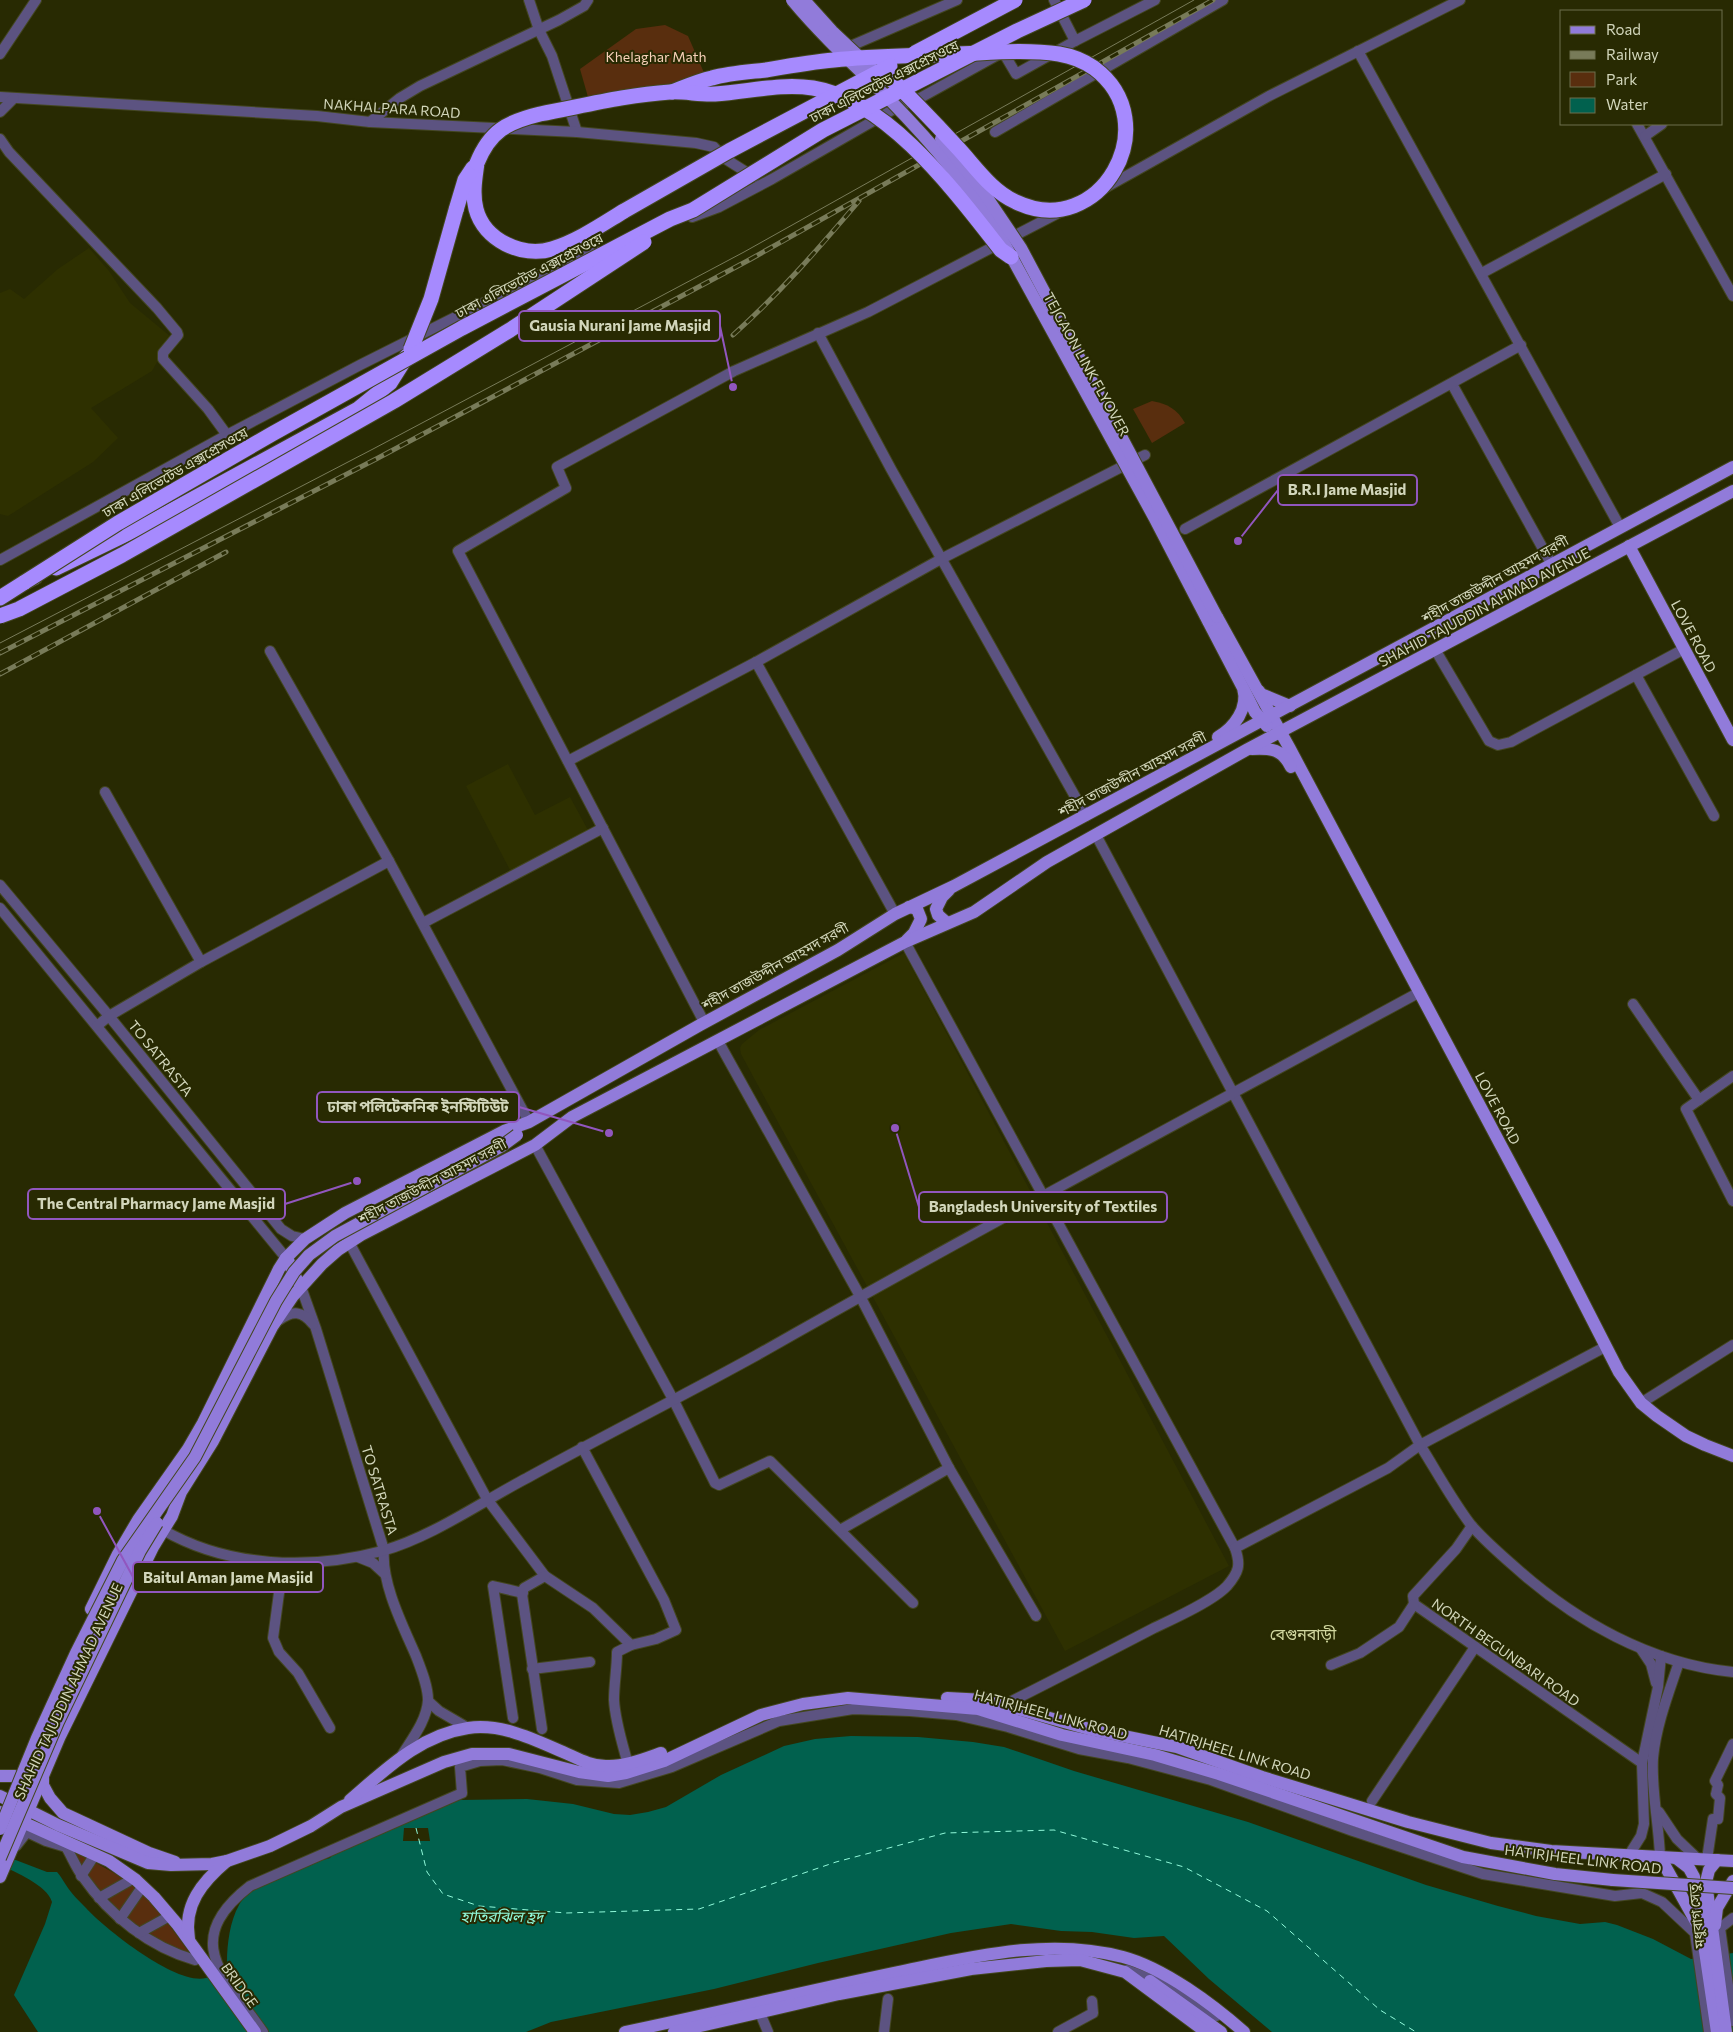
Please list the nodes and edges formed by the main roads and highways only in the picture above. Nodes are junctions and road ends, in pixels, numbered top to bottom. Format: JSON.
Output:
{"nodes":[{"id":1,"x":792,"y":0,"type":"edge"},
{"id":2,"x":804,"y":0,"type":"edge"},
{"id":3,"x":1015,"y":0,"type":"edge"},
{"id":4,"x":1084,"y":0,"type":"edge"},
{"id":5,"x":854,"y":48,"type":"junction"},
{"id":6,"x":672,"y":92,"type":"junction"},
{"id":7,"x":477,"y":163,"type":"junction"},
{"id":8,"x":693,"y":210,"type":"junction"},
{"id":9,"x":1011,"y":257,"type":"junction"},
{"id":10,"x":1733,"y":468,"type":"edge"},
{"id":11,"x":1733,"y":491,"type":"edge"},
{"id":12,"x":1629,"y":546,"type":"junction"},
{"id":13,"x":24,"y":582,"type":"junction"},
{"id":14,"x":0,"y":598,"type":"edge"},
{"id":15,"x":0,"y":616,"type":"edge"},
{"id":16,"x":1213,"y":619,"type":"junction"},
{"id":17,"x":1401,"y":647,"type":"junction"},
{"id":18,"x":1410,"y":664,"type":"junction"},
{"id":19,"x":1248,"y":686,"type":"junction"},
{"id":20,"x":1290,"y":706,"type":"junction"},
{"id":21,"x":1267,"y":719,"type":"junction"},
{"id":22,"x":1281,"y":732,"type":"junction"},
{"id":23,"x":1733,"y":740,"type":"edge"},
{"id":24,"x":1248,"y":749,"type":"junction"},
{"id":25,"x":1179,"y":766,"type":"junction"},
{"id":26,"x":1332,"y":828,"type":"junction"},
{"id":27,"x":954,"y":886,"type":"junction"},
{"id":28,"x":909,"y":907,"type":"junction"},
{"id":29,"x":947,"y":923,"type":"junction"},
{"id":30,"x":905,"y":942,"type":"junction"},
{"id":31,"x":529,"y":1122,"type":"junction"},
{"id":32,"x":305,"y":1239,"type":"junction"},
{"id":33,"x":338,"y":1250,"type":"junction"},
{"id":34,"x":286,"y":1258,"type":"junction"},
{"id":35,"x":318,"y":1268,"type":"junction"},
{"id":36,"x":270,"y":1287,"type":"junction"},
{"id":37,"x":301,"y":1287,"type":"junction"},
{"id":38,"x":289,"y":1301,"type":"junction"},
{"id":39,"x":1733,"y":1456,"type":"edge"},
{"id":40,"x":181,"y":1492,"type":"junction"},
{"id":41,"x":650,"y":1761,"type":"junction"},
{"id":42,"x":0,"y":1776,"type":"edge"},
{"id":43,"x":16,"y":1776,"type":"junction"},
{"id":44,"x":43,"y":1778,"type":"junction"},
{"id":45,"x":3,"y":1798,"type":"edge"},
{"id":46,"x":341,"y":1807,"type":"junction"},
{"id":47,"x":28,"y":1809,"type":"junction"},
{"id":48,"x":0,"y":1812,"type":"edge"},
{"id":49,"x":24,"y":1822,"type":"junction"},
{"id":50,"x":0,"y":1829,"type":"edge"},
{"id":51,"x":5,"y":1855,"type":"edge"},
{"id":52,"x":1645,"y":1856,"type":"junction"},
{"id":53,"x":1660,"y":1857,"type":"junction"},
{"id":54,"x":1676,"y":1858,"type":"junction"},
{"id":55,"x":1707,"y":1860,"type":"junction"},
{"id":56,"x":227,"y":1861,"type":"junction"},
{"id":57,"x":1733,"y":1861,"type":"edge"},
{"id":58,"x":182,"y":1865,"type":"junction"},
{"id":59,"x":1669,"y":1874,"type":"junction"},
{"id":60,"x":0,"y":1877,"type":"edge"},
{"id":61,"x":1733,"y":1881,"type":"edge"},
{"id":62,"x":1733,"y":1888,"type":"edge"},
{"id":63,"x":1707,"y":1939,"type":"junction"},
{"id":64,"x":189,"y":1940,"type":"junction"},
{"id":65,"x":1125,"y":1972,"type":"junction"},
{"id":66,"x":255,"y":2032,"type":"edge"},
{"id":67,"x":625,"y":2032,"type":"edge"},
{"id":68,"x":674,"y":2032,"type":"edge"},
{"id":69,"x":1206,"y":2032,"type":"edge"},
{"id":70,"x":1221,"y":2032,"type":"edge"},
{"id":71,"x":1244,"y":2032,"type":"edge"},
{"id":72,"x":1717,"y":2032,"type":"edge"},
{"id":73,"x":1726,"y":2032,"type":"edge"}],
"edges":[{"from":1,"to":9,"type":"main road","name":"TEJGAON LINK FLYOVER","bridge":true},
{"from":2,"to":5,"type":"main road","name":"TEJGAON LINK FLYOVER","bridge":true},
{"from":3,"to":7,"type":"highway","name":"ঢাকা এলিভেটেড এক্সপ্রেসওয়ে","bridge":true},
{"from":4,"to":8,"type":"highway","name":"ঢাকা এলিভেটেড এক্সপ্রেসওয়ে","bridge":true},
{"from":5,"to":6,"type":"highway","bridge":true},
{"from":5,"to":16,"type":"main road","name":"TEJGAON LINK FLYOVER","bridge":true},
{"from":6,"to":7,"type":"highway","bridge":true},
{"from":6,"to":9,"type":"highway","bridge":true},
{"from":7,"to":13,"type":"highway","bridge":true},
{"from":8,"to":13,"type":"highway","name":"ঢাকা এলিভেটেড এক্সপ্রেসওয়ে","bridge":true},
{"from":8,"to":15,"type":"highway","bridge":true},
{"from":9,"to":16,"type":"main road","name":"TEJGAON LINK FLYOVER","bridge":true},
{"from":10,"to":17,"type":"main road","name":"শহীদ তাজউদ্দীন আহমদ সরণী"},
{"from":11,"to":12,"type":"main road","name":"SHAHID TAJUDDIN AHMAD AVENUE"},
{"from":12,"to":18,"type":"main road","name":"SHAHID TAJUDDIN AHMAD AVENUE"},
{"from":12,"to":23,"type":"main road","name":"LOVE ROAD"},
{"from":13,"to":14,"type":"highway","name":"ঢাকা এলিভেটেড এক্সপ্রেসওয়ে"},
{"from":16,"to":19,"type":"main road","name":"TEJGAON LINK FLYOVER"},
{"from":17,"to":18,"type":"main road"},
{"from":17,"to":20,"type":"main road","name":"শহীদ তাজউদ্দীন আহমদ সরণী"},
{"from":18,"to":22,"type":"main road","name":"SHAHID TAJUDDIN AHMAD AVENUE"},
{"from":19,"to":20,"type":"main road"},
{"from":19,"to":21,"type":"main road","name":"TEJGAON LINK FLYOVER"},
{"from":19,"to":25,"type":"main road"},
{"from":20,"to":21,"type":"main road","name":"শহীদ তাজউদ্দীন আহমদ সরণী"},
{"from":21,"to":22,"type":"main road"},
{"from":21,"to":25,"type":"main road","name":"শহীদ তাজউদ্দীন আহমদ সরণী"},
{"from":22,"to":24,"type":"main road","name":"SHAHID TAJUDDIN AHMAD AVENUE"},
{"from":22,"to":26,"type":"main road","name":"LOVE ROAD"},
{"from":24,"to":26,"type":"main road"},
{"from":24,"to":29,"type":"main road","name":"শহীদ তাজউদ্দীন আহমদ সরণী"},
{"from":25,"to":27,"type":"main road","name":"শহীদ তাজউদ্দীন আহমদ সরণী"},
{"from":26,"to":39,"type":"main road","name":"LOVE ROAD"},
{"from":27,"to":28,"type":"main road","name":"শহীদ তাজউদ্দীন আহমদ সরণী"},
{"from":27,"to":29,"type":"main road"},
{"from":28,"to":30,"type":"main road"},
{"from":28,"to":31,"type":"main road","name":"শহীদ তাজউদ্দীন আহমদ সরণী"},
{"from":29,"to":30,"type":"main road","name":"শহীদ তাজউদ্দীন আহমদ সরণী"},
{"from":30,"to":33,"type":"main road","name":"শহীদ তাজউদ্দীন আহমদ সরণী"},
{"from":31,"to":32,"type":"main road","name":"শহীদ তাজউদ্দীন আহমদ সরণী"},
{"from":31,"to":50,"type":"main road","bridge":true},
{"from":32,"to":33,"type":"main road"},
{"from":32,"to":34,"type":"main road","name":"শহীদ তাজউদ্দীন আহমদ সরণী"},
{"from":33,"to":35,"type":"main road","name":"শহীদ তাজউদ্দীন আহমদ সরণী"},
{"from":34,"to":35,"type":"main road"},
{"from":34,"to":36,"type":"main road","name":"SHAHID TAJUDDIN AHMAD AVENUE"},
{"from":34,"to":37,"type":"main road"},
{"from":35,"to":37,"type":"main road","name":"SHAHID TAJUDDIN AHMAD AVENUE"},
{"from":36,"to":38,"type":"main road"},
{"from":36,"to":43,"type":"main road","name":"SHAHID TAJUDDIN AHMAD AVENUE"},
{"from":37,"to":38,"type":"main road","name":"SHAHID TAJUDDIN AHMAD AVENUE"},
{"from":38,"to":40,"type":"main road","name":"SHAHID TAJUDDIN AHMAD AVENUE"},
{"from":40,"to":44,"type":"main road","name":"SHAHID TAJUDDIN AHMAD AVENUE"},
{"from":40,"to":51,"type":"main road","bridge":true},
{"from":41,"to":46,"type":"main road","name":"HATIRJHEEL LINK ROAD"},
{"from":41,"to":46,"type":"main road","name":"HATIRJHEEL LINK ROAD"},
{"from":41,"to":52,"type":"main road","name":"HATIRJHEEL LINK ROAD"},
{"from":41,"to":62,"type":"main road","name":"HATIRJHEEL LINK ROAD","bridge":true},
{"from":42,"to":43,"type":"main road"},
{"from":43,"to":45,"type":"main road","name":"SHAHID TAJUDDIN AHMAD AVENUE"},
{"from":44,"to":47,"type":"main road","name":"SHAHID TAJUDDIN AHMAD AVENUE"},
{"from":44,"to":58,"type":"main road"},
{"from":45,"to":47,"type":"main road","name":"HATIRJHEEL LINK ROAD"},
{"from":45,"to":48,"type":"main road","name":"SHAHID TAJUDDIN AHMAD AVENUE"},
{"from":46,"to":56,"type":"main road","name":"HATIRJHEEL LINK ROAD"},
{"from":47,"to":49,"type":"main road","name":"SHAHID TAJUDDIN AHMAD AVENUE"},
{"from":47,"to":58,"type":"main road","name":"HATIRJHEEL LINK ROAD"},
{"from":48,"to":49,"type":"main road"},
{"from":49,"to":51,"type":"main road","name":"SHAHID TAJUDDIN AHMAD AVENUE"},
{"from":49,"to":64,"type":"main road"},
{"from":51,"to":60,"type":"main road","name":"SHAHID TAJUDDIN AHMAD AVENUE"},
{"from":52,"to":53,"type":"main road","name":"HATIRJHEEL LINK ROAD"},
{"from":52,"to":59,"type":"main road"},
{"from":53,"to":54,"type":"main road","name":"HATIRJHEEL LINK ROAD"},
{"from":53,"to":59,"type":"main road"},
{"from":54,"to":55,"type":"main road","name":"HATIRJHEEL LINK ROAD"},
{"from":54,"to":63,"type":"main road"},
{"from":55,"to":57,"type":"main road","name":"HATIRJHEEL LINK ROAD"},
{"from":55,"to":63,"type":"main road","name":"মধুবাগ সেতু"},
{"from":56,"to":58,"type":"main road","name":"HATIRJHEEL LINK ROAD"},
{"from":56,"to":64,"type":"main road","name":"HATIRJHEEL LINK ROAD"},
{"from":59,"to":63,"type":"main road"},
{"from":61,"to":63,"type":"main road"},
{"from":63,"to":72,"type":"main road","name":"মধুবাগ সেতু"},
{"from":63,"to":73,"type":"main road","name":"মধুবাগ সেতু"},
{"from":64,"to":66,"type":"main road","name":"BRIDGE"},
{"from":65,"to":68,"type":"main road"},
{"from":65,"to":69,"type":"main road"},
{"from":65,"to":70,"type":"main road"},
{"from":67,"to":71,"type":"main road"}]}
